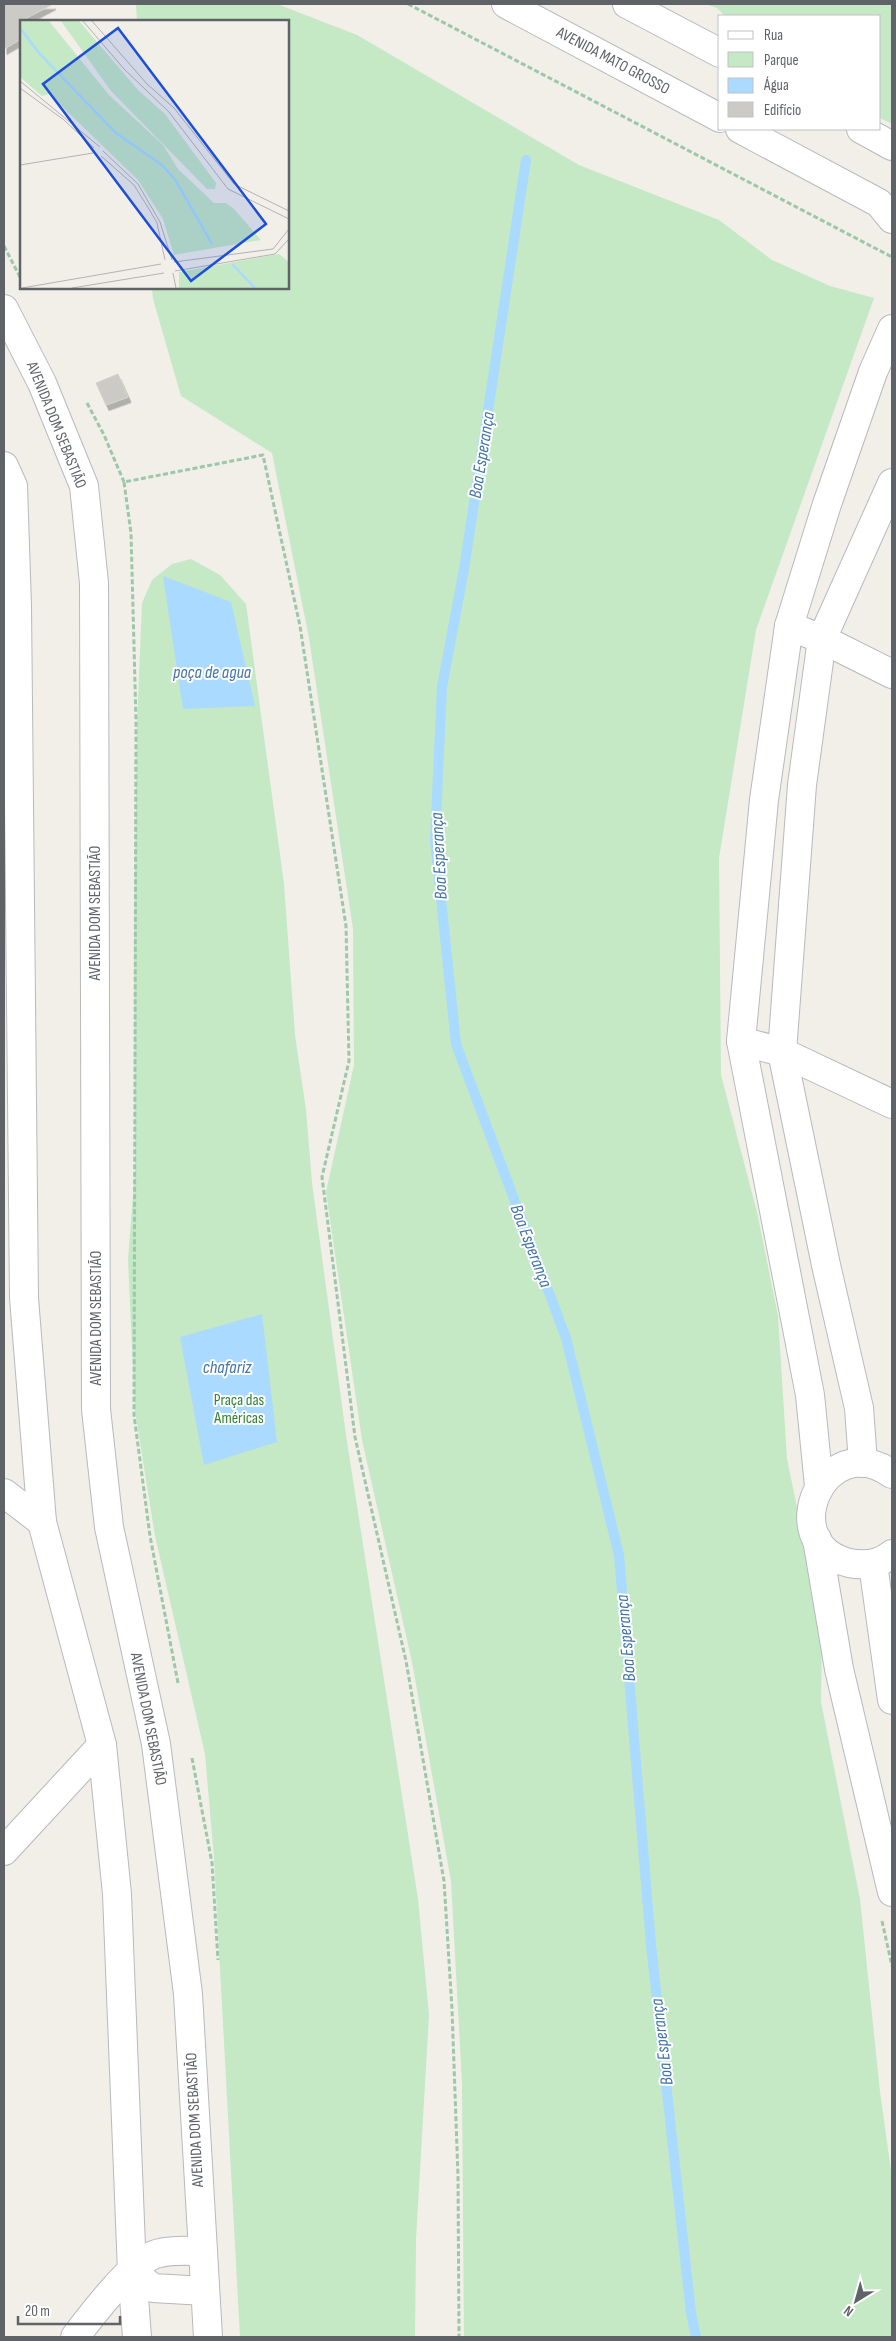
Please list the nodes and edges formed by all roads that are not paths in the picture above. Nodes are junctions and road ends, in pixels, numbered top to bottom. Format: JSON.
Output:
{"nodes":[{"id":1,"x":506,"y":4,"type":"edge"},
{"id":2,"x":627,"y":4,"type":"edge"},
{"id":3,"x":718,"y":52,"type":"edge"},
{"id":4,"x":718,"y":117,"type":"edge"},
{"id":5,"x":742,"y":130,"type":"edge"},
{"id":6,"x":863,"y":130,"type":"edge"},
{"id":7,"x":892,"y":146,"type":"edge"},
{"id":8,"x":892,"y":219,"type":"edge"},
{"id":9,"x":4,"y":309,"type":"edge"},
{"id":10,"x":892,"y":329,"type":"edge"},
{"id":11,"x":4,"y":466,"type":"edge"},
{"id":12,"x":892,"y":483,"type":"edge"},
{"id":13,"x":789,"y":626,"type":"junction"},
{"id":14,"x":822,"y":639,"type":"junction"},
{"id":15,"x":892,"y":674,"type":"edge"},
{"id":16,"x":741,"y":1041,"type":"junction"},
{"id":17,"x":782,"y":1052,"type":"junction"},
{"id":18,"x":892,"y":1104,"type":"edge"},
{"id":19,"x":863,"y":1463,"type":"junction"},
{"id":20,"x":892,"y":1474,"type":"edge"},
{"id":21,"x":818,"y":1486,"type":"junction"},
{"id":22,"x":4,"y":1493,"type":"edge"},
{"id":23,"x":42,"y":1522,"type":"junction"},
{"id":24,"x":817,"y":1539,"type":"junction"},
{"id":25,"x":883,"y":1559,"type":"edge"},
{"id":26,"x":892,"y":1700,"type":"edge"},
{"id":27,"x":102,"y":1745,"type":"junction"},
{"id":28,"x":4,"y":1851,"type":"edge"},
{"id":29,"x":892,"y":1892,"type":"edge"},
{"id":30,"x":203,"y":2250,"type":"junction"},
{"id":31,"x":132,"y":2272,"type":"junction"},
{"id":32,"x":205,"y":2291,"type":"junction"},
{"id":33,"x":75,"y":2337,"type":"edge"},
{"id":34,"x":138,"y":2337,"type":"edge"},
{"id":35,"x":208,"y":2337,"type":"edge"}],
"edges":[{"from":1,"to":4,"type":"street","name":"AVENIDA MATO GROSSO"},
{"from":2,"to":3,"type":"street"},
{"from":5,"to":8,"type":"street"},
{"from":6,"to":7,"type":"street"},
{"from":9,"to":30,"type":"street","name":"AVENIDA DOM SEBASTIÃO"},
{"from":10,"to":13,"type":"street"},
{"from":11,"to":23,"type":"street"},
{"from":12,"to":14,"type":"street"},
{"from":13,"to":14,"type":"street"},
{"from":13,"to":16,"type":"street"},
{"from":14,"to":15,"type":"street"},
{"from":14,"to":17,"type":"street"},
{"from":16,"to":17,"type":"street"},
{"from":16,"to":21,"type":"street"},
{"from":17,"to":18,"type":"street"},
{"from":17,"to":19,"type":"street"},
{"from":19,"to":20,"type":"street"},
{"from":19,"to":21,"type":"street"},
{"from":21,"to":24,"type":"street"},
{"from":22,"to":23,"type":"street"},
{"from":23,"to":27,"type":"street"},
{"from":24,"to":25,"type":"street"},
{"from":24,"to":29,"type":"street"},
{"from":25,"to":26,"type":"street"},
{"from":27,"to":28,"type":"street"},
{"from":27,"to":31,"type":"street"},
{"from":30,"to":31,"type":"street"},
{"from":30,"to":32,"type":"street","name":"AVENIDA DOM SEBASTIÃO"},
{"from":31,"to":32,"type":"street"},
{"from":31,"to":33,"type":"street"},
{"from":31,"to":34,"type":"street"},
{"from":32,"to":35,"type":"street","name":"AVENIDA DOM SEBASTIÃO"}]}
